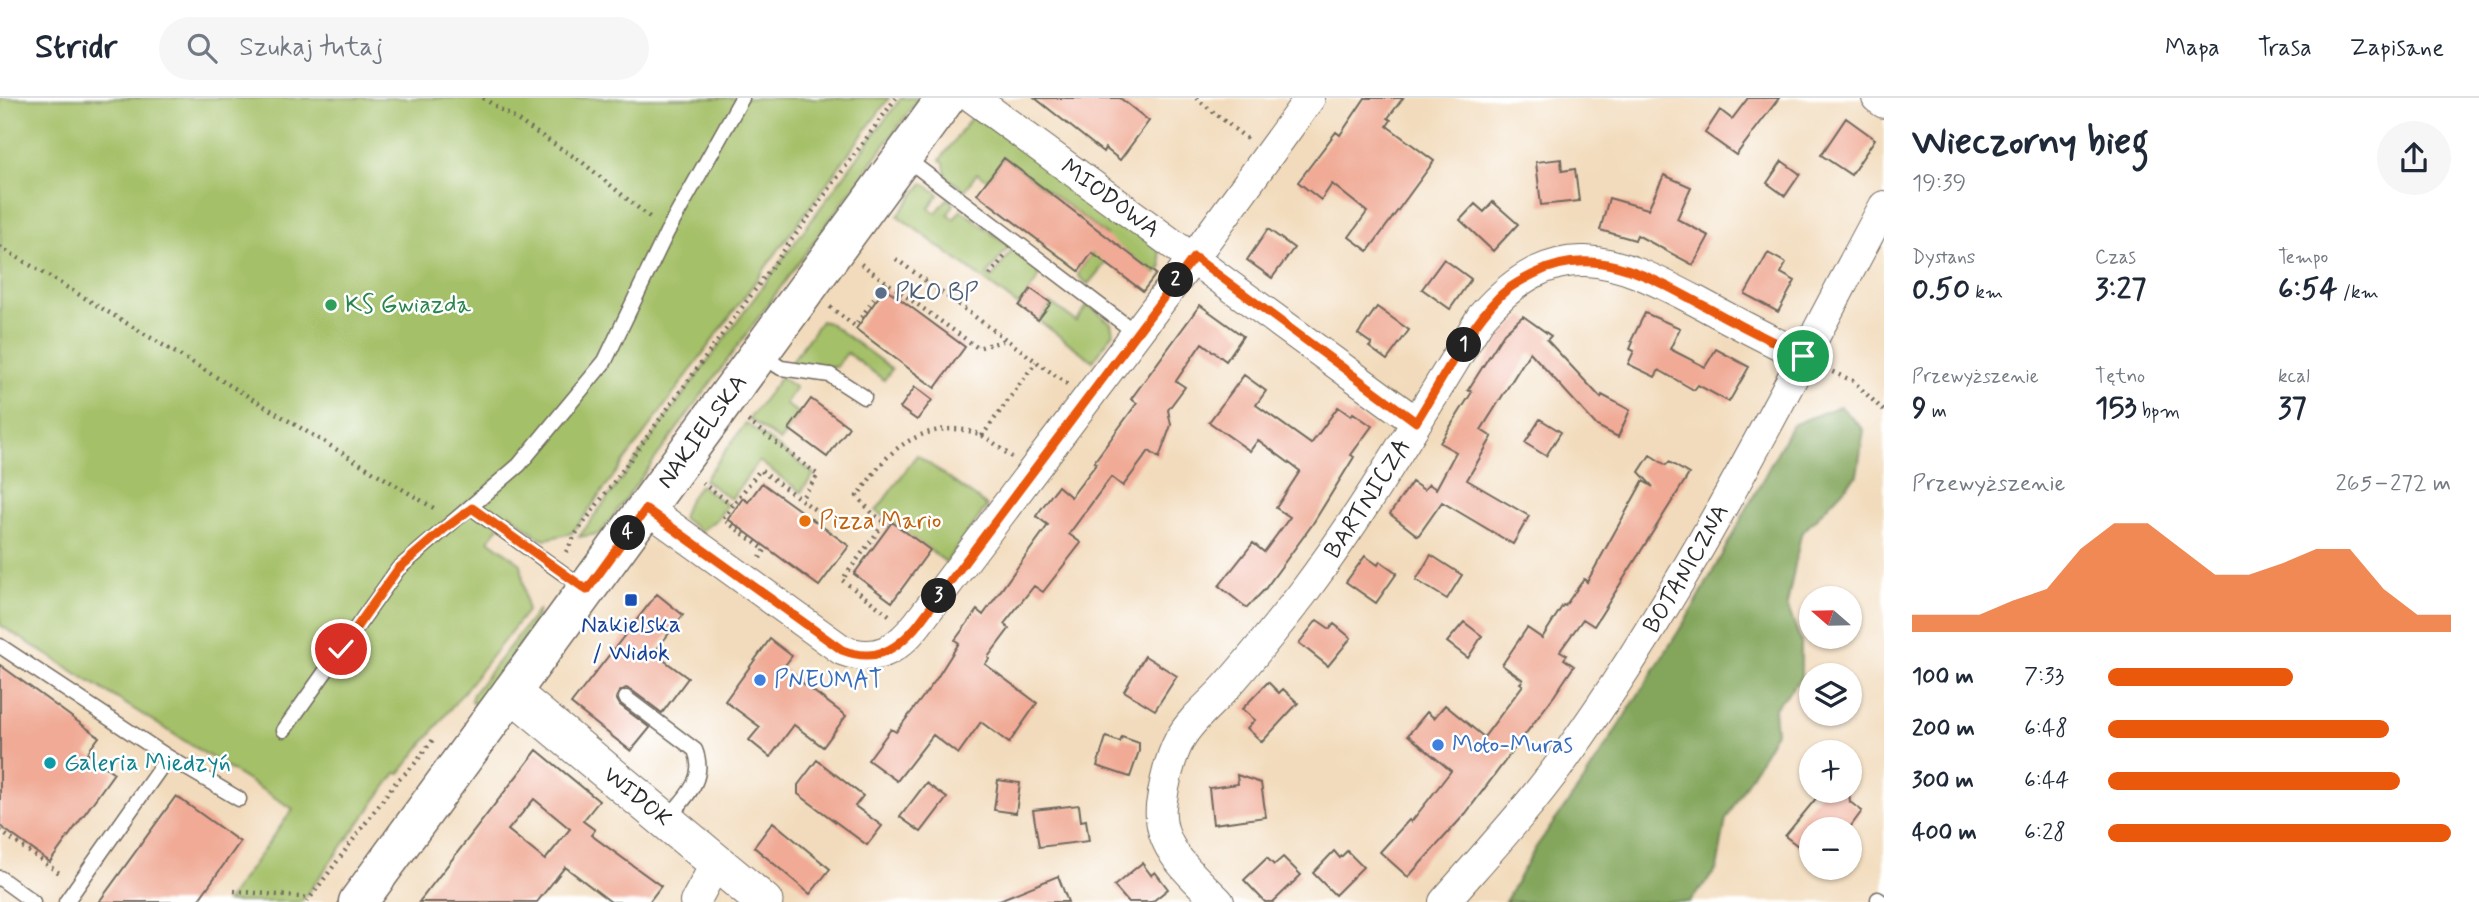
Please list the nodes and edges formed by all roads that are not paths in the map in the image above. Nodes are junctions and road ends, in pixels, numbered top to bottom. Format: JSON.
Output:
{"nodes":[{"id":1,"x":742,"y":98,"type":"edge"},
{"id":2,"x":946,"y":98,"type":"edge"},
{"id":3,"x":973,"y":98,"type":"edge"},
{"id":4,"x":1310,"y":98,"type":"edge"},
{"id":5,"x":1877,"y":98,"type":"edge"},
{"id":6,"x":1884,"y":103,"type":"edge"},
{"id":7,"x":903,"y":156,"type":"junction"},
{"id":8,"x":1884,"y":206,"type":"edge"},
{"id":9,"x":1194,"y":257,"type":"junction"},
{"id":10,"x":1136,"y":333,"type":"junction"},
{"id":11,"x":760,"y":354,"type":"junction"},
{"id":12,"x":1803,"y":356,"type":"junction"},
{"id":13,"x":863,"y":397,"type":"dead end"},
{"id":14,"x":1416,"y":422,"type":"junction"},
{"id":15,"x":472,"y":508,"type":"junction"},
{"id":16,"x":646,"y":509,"type":"junction"},
{"id":17,"x":587,"y":590,"type":"junction"},
{"id":18,"x":0,"y":646,"type":"edge"},
{"id":19,"x":511,"y":692,"type":"junction"},
{"id":20,"x":626,"y":698,"type":"dead end"},
{"id":21,"x":284,"y":730,"type":"dead end"},
{"id":22,"x":168,"y":757,"type":"junction"},
{"id":23,"x":239,"y":799,"type":"dead end"},
{"id":24,"x":667,"y":820,"type":"junction"},
{"id":25,"x":717,"y":862,"type":"junction"},
{"id":26,"x":0,"y":878,"type":"edge"},
{"id":27,"x":33,"y":902,"type":"edge"},
{"id":28,"x":66,"y":902,"type":"edge"},
{"id":29,"x":358,"y":902,"type":"edge"},
{"id":30,"x":695,"y":902,"type":"edge"},
{"id":31,"x":764,"y":902,"type":"edge"},
{"id":32,"x":1219,"y":902,"type":"edge"},
{"id":33,"x":1444,"y":902,"type":"edge"}],
"edges":[{"from":1,"to":15,"type":"lane"},
{"from":2,"to":7,"type":"main road","name":"NAKIELSKA"},
{"from":3,"to":9,"type":"street","name":"MIODOWA"},
{"from":4,"to":9,"type":"street"},
{"from":5,"to":6,"type":"street"},
{"from":7,"to":10,"type":"lane"},
{"from":7,"to":11,"type":"main road","name":"NAKIELSKA"},
{"from":8,"to":12,"type":"street","name":"BOTANICZNA"},
{"from":9,"to":10,"type":"street"},
{"from":9,"to":14,"type":"street","name":"MIODOWA"},
{"from":10,"to":16,"type":"street"},
{"from":11,"to":13,"type":"lane"},
{"from":11,"to":16,"type":"main road","name":"NAKIELSKA"},
{"from":12,"to":14,"type":"street","name":"BARTNICZA"},
{"from":12,"to":33,"type":"street","name":"BOTANICZNA"},
{"from":14,"to":32,"type":"street","name":"BARTNICZA"},
{"from":15,"to":17,"type":"lane"},
{"from":15,"to":21,"type":"lane"},
{"from":16,"to":17,"type":"main road","name":"NAKIELSKA"},
{"from":17,"to":19,"type":"main road","name":"NAKIELSKA"},
{"from":18,"to":22,"type":"lane"},
{"from":19,"to":24,"type":"street","name":"WIDOK"},
{"from":19,"to":29,"type":"main road","name":"NAKIELSKA"},
{"from":20,"to":24,"type":"lane"},
{"from":22,"to":23,"type":"lane"},
{"from":22,"to":28,"type":"lane"},
{"from":24,"to":25,"type":"street","name":"WIDOK"},
{"from":25,"to":30,"type":"street"},
{"from":25,"to":31,"type":"street","name":"WIDOK"},
{"from":26,"to":27,"type":"lane"}]}
